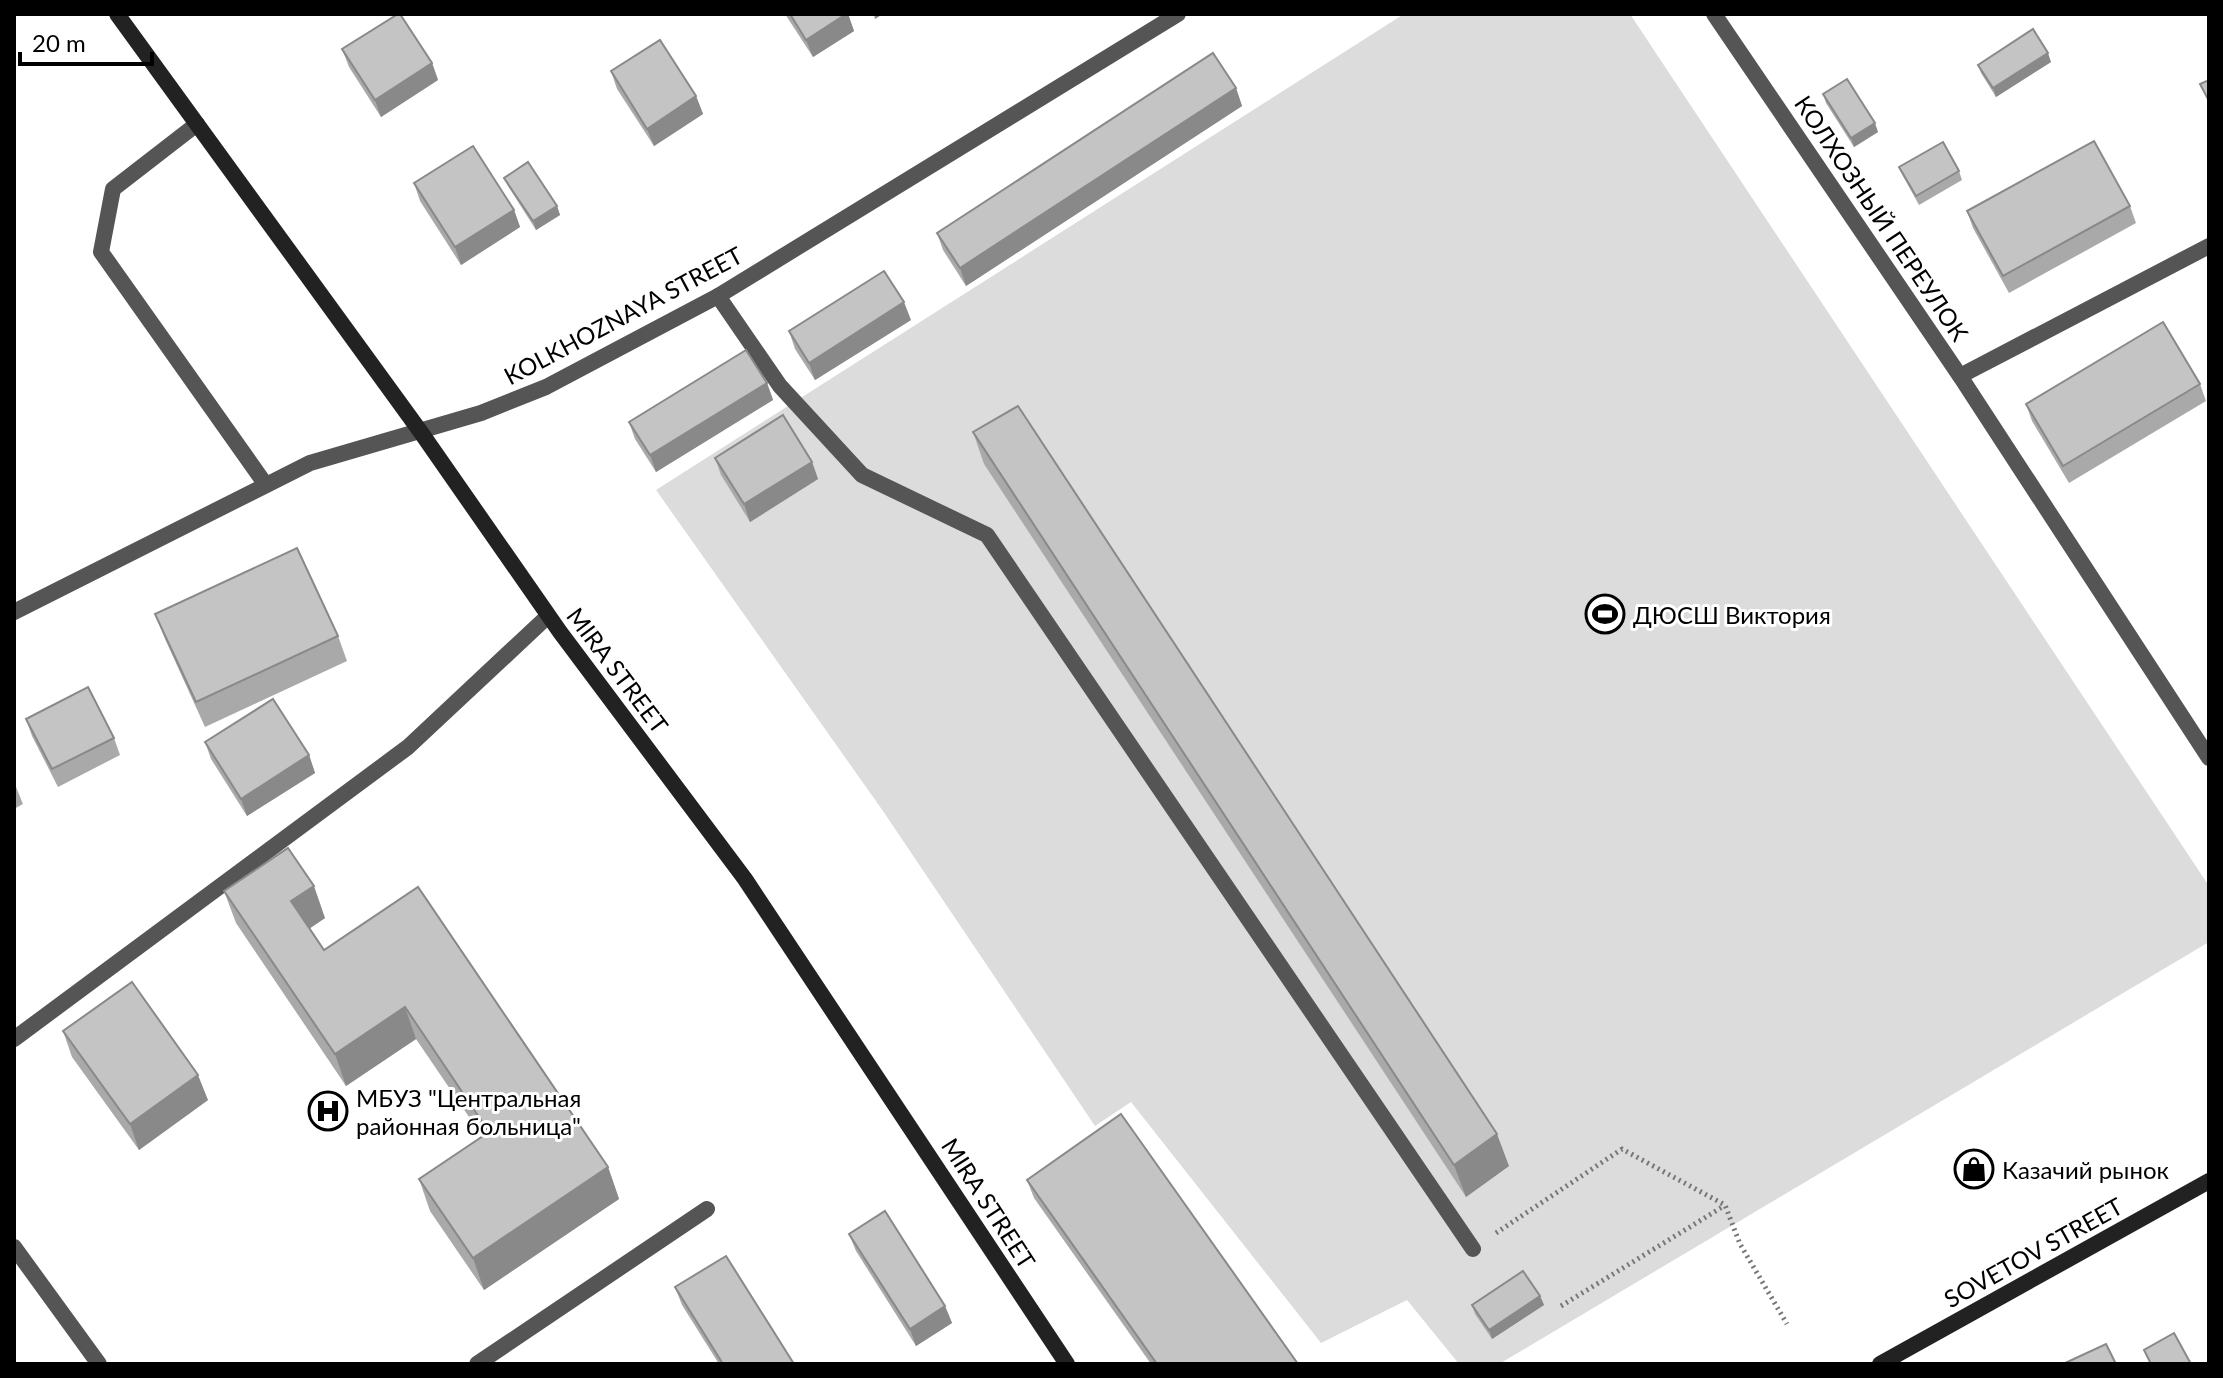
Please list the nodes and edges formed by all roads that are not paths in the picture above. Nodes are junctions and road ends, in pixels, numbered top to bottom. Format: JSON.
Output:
{"nodes":[{"id":1,"x":117,"y":14,"type":"edge"},
{"id":2,"x":1178,"y":14,"type":"edge"},
{"id":3,"x":1714,"y":14,"type":"edge"},
{"id":4,"x":197,"y":124,"type":"junction"},
{"id":5,"x":2209,"y":246,"type":"edge"},
{"id":6,"x":718,"y":296,"type":"junction"},
{"id":7,"x":1960,"y":376,"type":"junction"},
{"id":8,"x":420,"y":431,"type":"junction"},
{"id":9,"x":266,"y":485,"type":"junction"},
{"id":10,"x":14,"y":612,"type":"edge"},
{"id":11,"x":548,"y":616,"type":"junction"},
{"id":12,"x":2209,"y":758,"type":"edge"},
{"id":13,"x":14,"y":1039,"type":"edge"},
{"id":14,"x":2209,"y":1181,"type":"edge"},
{"id":15,"x":707,"y":1209,"type":"dead end"},
{"id":16,"x":14,"y":1247,"type":"edge"},
{"id":17,"x":1473,"y":1249,"type":"road end"},
{"id":18,"x":99,"y":1364,"type":"edge"},
{"id":19,"x":477,"y":1364,"type":"edge"},
{"id":20,"x":1067,"y":1364,"type":"edge"},
{"id":21,"x":1880,"y":1364,"type":"edge"}],
"edges":[{"from":1,"to":4,"type":"main road","name":"MIRA STREET"},
{"from":2,"to":6,"type":"street","name":"KOLKHOZNAYA STREET"},
{"from":3,"to":7,"type":"street","name":"КОЛХОЗНЫЙ ПЕРЕУЛОК"},
{"from":4,"to":8,"type":"main road","name":"MIRA STREET"},
{"from":4,"to":9,"type":"street"},
{"from":5,"to":7,"type":"street","name":"КОЛХОЗНЫЙ ПЕРЕУЛОК"},
{"from":6,"to":8,"type":"street","name":"KOLKHOZNAYA STREET"},
{"from":6,"to":17,"type":"street"},
{"from":7,"to":12,"type":"street"},
{"from":8,"to":9,"type":"street","name":"KOLKHOZNAYA STREET"},
{"from":8,"to":11,"type":"main road","name":"MIRA STREET"},
{"from":9,"to":10,"type":"street","name":"KOLKHOZNAYA STREET"},
{"from":11,"to":13,"type":"street"},
{"from":11,"to":20,"type":"main road","name":"MIRA STREET"},
{"from":14,"to":21,"type":"main road","name":"SOVETOV STREET"},
{"from":15,"to":19,"type":"street"},
{"from":16,"to":18,"type":"street"}]}
